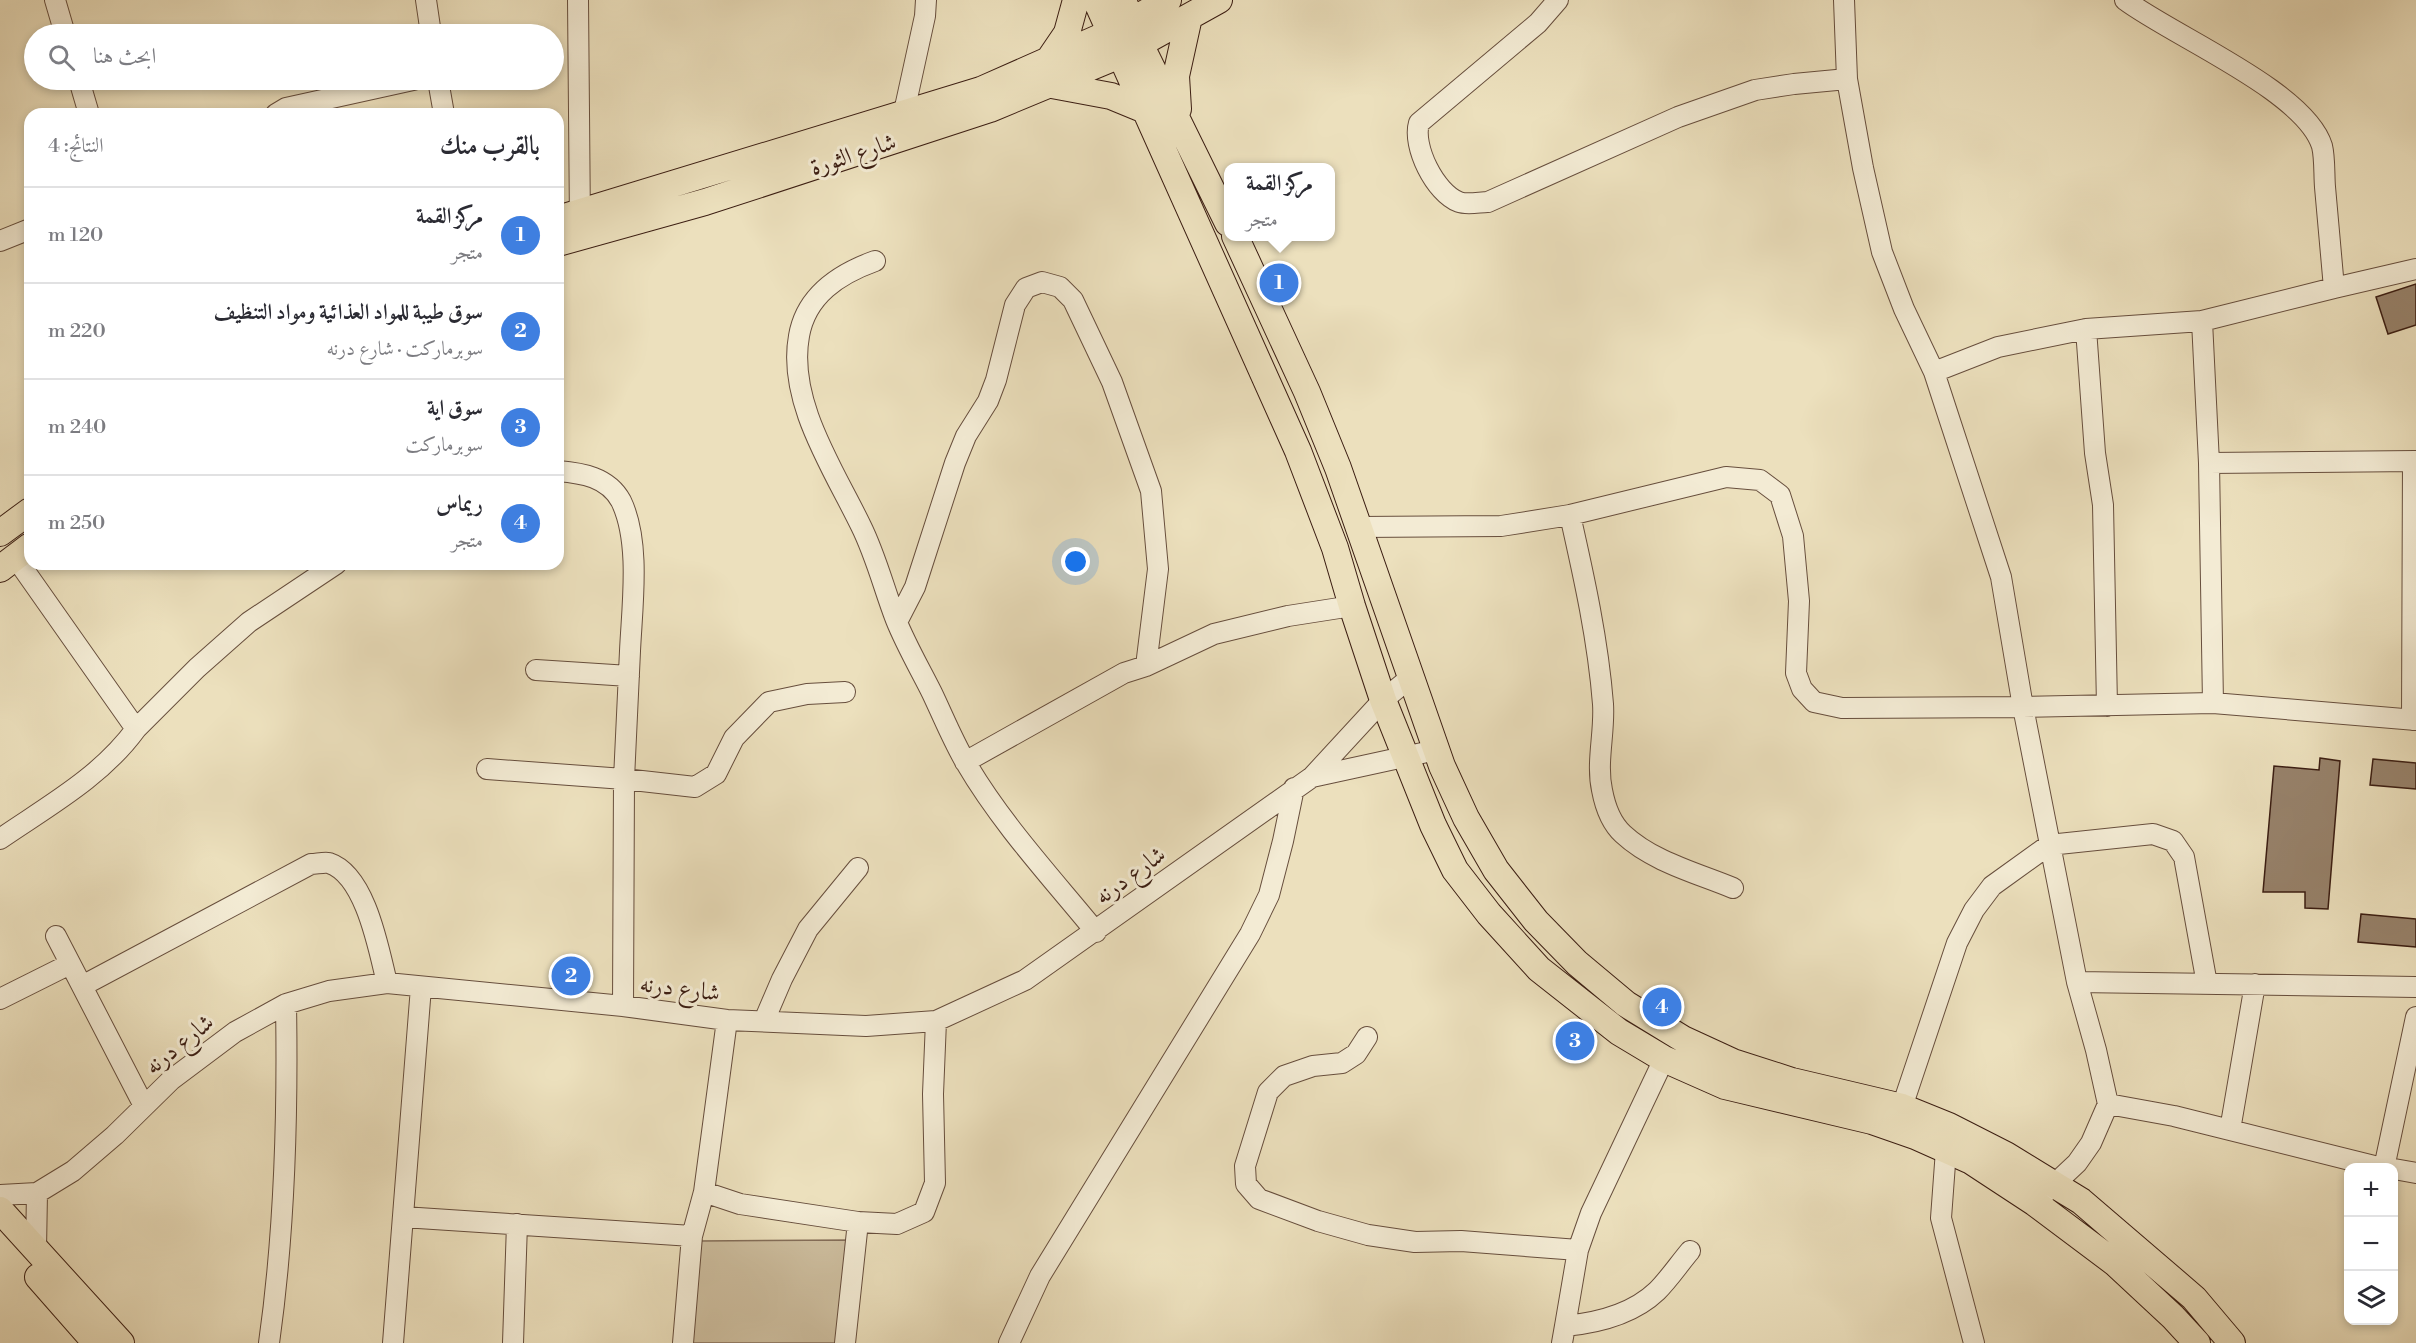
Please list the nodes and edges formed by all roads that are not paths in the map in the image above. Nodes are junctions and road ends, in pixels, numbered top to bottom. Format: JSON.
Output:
{"nodes":[{"id":1,"x":55,"y":0,"type":"edge"},
{"id":2,"x":426,"y":0,"type":"edge"},
{"id":3,"x":578,"y":0,"type":"edge"},
{"id":4,"x":926,"y":0,"type":"edge"},
{"id":5,"x":1076,"y":0,"type":"edge"},
{"id":6,"x":1096,"y":0,"type":"edge"},
{"id":7,"x":1168,"y":0,"type":"edge"},
{"id":8,"x":1219,"y":0,"type":"edge"},
{"id":9,"x":1558,"y":0,"type":"edge"},
{"id":10,"x":1844,"y":0,"type":"edge"},
{"id":11,"x":2126,"y":0,"type":"edge"},
{"id":12,"x":1189,"y":17,"type":"junction"},
{"id":13,"x":62,"y":24,"type":"edge"},
{"id":14,"x":430,"y":24,"type":"edge"},
{"id":15,"x":1125,"y":30,"type":"edge"},
{"id":16,"x":1050,"y":58,"type":"junction"},
{"id":17,"x":1847,"y":79,"type":"junction"},
{"id":18,"x":1052,"y":85,"type":"junction"},
{"id":19,"x":82,"y":90,"type":"edge"},
{"id":20,"x":368,"y":90,"type":"edge"},
{"id":21,"x":440,"y":90,"type":"edge"},
{"id":22,"x":87,"y":108,"type":"edge"},
{"id":23,"x":286,"y":108,"type":"edge"},
{"id":24,"x":443,"y":108,"type":"edge"},
{"id":25,"x":1145,"y":110,"type":"junction"},
{"id":26,"x":904,"y":112,"type":"junction"},
{"id":27,"x":1179,"y":122,"type":"junction"},
{"id":28,"x":1224,"y":215,"type":"edge"},
{"id":29,"x":569,"y":227,"type":"edge"},
{"id":30,"x":24,"y":231,"type":"edge"},
{"id":31,"x":0,"y":241,"type":"edge"},
{"id":32,"x":1236,"y":241,"type":"edge"},
{"id":33,"x":875,"y":261,"type":"dead end"},
{"id":34,"x":2416,"y":269,"type":"edge"},
{"id":35,"x":2334,"y":288,"type":"junction"},
{"id":36,"x":2202,"y":321,"type":"junction"},
{"id":37,"x":2086,"y":329,"type":"junction"},
{"id":38,"x":1934,"y":372,"type":"junction"},
{"id":39,"x":2414,"y":461,"type":"edge"},
{"id":40,"x":2209,"y":463,"type":"junction"},
{"id":41,"x":564,"y":472,"type":"edge"},
{"id":42,"x":24,"y":515,"type":"edge"},
{"id":43,"x":1570,"y":515,"type":"junction"},
{"id":44,"x":1359,"y":527,"type":"junction"},
{"id":45,"x":0,"y":533,"type":"edge"},
{"id":46,"x":15,"y":558,"type":"edge"},
{"id":47,"x":327,"y":570,"type":"edge"},
{"id":48,"x":1352,"y":606,"type":"junction"},
{"id":49,"x":897,"y":622,"type":"junction"},
{"id":50,"x":1146,"y":666,"type":"junction"},
{"id":51,"x":536,"y":670,"type":"dead end"},
{"id":52,"x":629,"y":676,"type":"junction"},
{"id":53,"x":1410,"y":678,"type":"junction"},
{"id":54,"x":845,"y":692,"type":"dead end"},
{"id":55,"x":1383,"y":700,"type":"junction"},
{"id":56,"x":2213,"y":703,"type":"junction"},
{"id":57,"x":2107,"y":705,"type":"junction"},
{"id":58,"x":2023,"y":707,"type":"junction"},
{"id":59,"x":2414,"y":720,"type":"edge"},
{"id":60,"x":136,"y":729,"type":"junction"},
{"id":61,"x":1436,"y":750,"type":"junction"},
{"id":62,"x":1405,"y":756,"type":"junction"},
{"id":63,"x":965,"y":762,"type":"junction"},
{"id":64,"x":487,"y":769,"type":"dead end"},
{"id":65,"x":1312,"y":777,"type":"junction"},
{"id":66,"x":624,"y":779,"type":"junction"},
{"id":67,"x":1294,"y":788,"type":"junction"},
{"id":68,"x":0,"y":839,"type":"edge"},
{"id":69,"x":2049,"y":846,"type":"junction"},
{"id":70,"x":858,"y":868,"type":"dead end"},
{"id":71,"x":1733,"y":888,"type":"dead end"},
{"id":72,"x":1096,"y":932,"type":"junction"},
{"id":73,"x":56,"y":936,"type":"dead end"},
{"id":74,"x":70,"y":964,"type":"junction"},
{"id":75,"x":2077,"y":982,"type":"junction"},
{"id":76,"x":387,"y":983,"type":"junction"},
{"id":77,"x":2207,"y":984,"type":"junction"},
{"id":78,"x":2255,"y":984,"type":"junction"},
{"id":79,"x":82,"y":986,"type":"junction"},
{"id":80,"x":421,"y":987,"type":"junction"},
{"id":81,"x":2416,"y":987,"type":"edge"},
{"id":82,"x":0,"y":999,"type":"edge"},
{"id":83,"x":286,"y":1004,"type":"junction"},
{"id":84,"x":623,"y":1006,"type":"junction"},
{"id":85,"x":2416,"y":1017,"type":"edge"},
{"id":86,"x":728,"y":1020,"type":"junction"},
{"id":87,"x":764,"y":1021,"type":"junction"},
{"id":88,"x":936,"y":1021,"type":"junction"},
{"id":89,"x":1367,"y":1037,"type":"dead end"},
{"id":90,"x":1664,"y":1059,"type":"junction"},
{"id":91,"x":2108,"y":1104,"type":"junction"},
{"id":92,"x":144,"y":1106,"type":"junction"},
{"id":93,"x":1902,"y":1107,"type":"junction"},
{"id":94,"x":2230,"y":1130,"type":"junction"},
{"id":95,"x":1946,"y":1150,"type":"junction"},
{"id":96,"x":2366,"y":1163,"type":"edge"},
{"id":97,"x":2384,"y":1163,"type":"edge"},
{"id":98,"x":2398,"y":1170,"type":"edge"},
{"id":99,"x":2416,"y":1173,"type":"edge"},
{"id":100,"x":2054,"y":1185,"type":"junction"},
{"id":101,"x":704,"y":1192,"type":"junction"},
{"id":102,"x":37,"y":1193,"type":"junction"},
{"id":103,"x":0,"y":1195,"type":"edge"},
{"id":104,"x":2035,"y":1203,"type":"junction"},
{"id":105,"x":0,"y":1210,"type":"edge"},
{"id":106,"x":403,"y":1217,"type":"junction"},
{"id":107,"x":858,"y":1222,"type":"junction"},
{"id":108,"x":517,"y":1224,"type":"junction"},
{"id":109,"x":0,"y":1234,"type":"edge"},
{"id":110,"x":693,"y":1236,"type":"junction"},
{"id":111,"x":36,"y":1249,"type":"junction"},
{"id":112,"x":1578,"y":1250,"type":"junction"},
{"id":113,"x":1690,"y":1251,"type":"dead end"},
{"id":114,"x":1564,"y":1334,"type":"edge"},
{"id":115,"x":96,"y":1343,"type":"edge"},
{"id":116,"x":121,"y":1343,"type":"edge"},
{"id":117,"x":269,"y":1343,"type":"edge"},
{"id":118,"x":393,"y":1343,"type":"edge"},
{"id":119,"x":513,"y":1343,"type":"edge"},
{"id":120,"x":683,"y":1343,"type":"edge"},
{"id":121,"x":845,"y":1343,"type":"edge"},
{"id":122,"x":1009,"y":1343,"type":"edge"},
{"id":123,"x":1974,"y":1343,"type":"edge"},
{"id":124,"x":2197,"y":1343,"type":"edge"},
{"id":125,"x":2232,"y":1343,"type":"edge"}],
"edges":[{"from":1,"to":13,"type":"street"},
{"from":2,"to":14,"type":"street"},
{"from":3,"to":29,"type":"street"},
{"from":4,"to":26,"type":"street"},
{"from":5,"to":16,"type":"main road"},
{"from":6,"to":15,"type":"main road"},
{"from":7,"to":15,"type":"main road"},
{"from":8,"to":12,"type":"main road"},
{"from":9,"to":17,"type":"street"},
{"from":10,"to":17,"type":"street"},
{"from":11,"to":35,"type":"street"},
{"from":12,"to":15,"type":"main road"},
{"from":12,"to":27,"type":"main road"},
{"from":15,"to":16,"type":"main road","name":"شارع الثورة"},
{"from":15,"to":18,"type":"main road","name":"شارع الثورة"},
{"from":15,"to":25,"type":"main road"},
{"from":15,"to":27,"type":"main road"},
{"from":16,"to":26,"type":"main road","name":"شارع الثورة"},
{"from":17,"to":38,"type":"street"},
{"from":18,"to":25,"type":"main road"},
{"from":18,"to":29,"type":"main road","name":"شارع الثورة"},
{"from":19,"to":22,"type":"street"},
{"from":20,"to":23,"type":"street"},
{"from":21,"to":24,"type":"street"},
{"from":25,"to":48,"type":"main road"},
{"from":26,"to":29,"type":"main road","name":"شارع الثورة"},
{"from":27,"to":28,"type":"main road"},
{"from":30,"to":31,"type":"street"},
{"from":32,"to":44,"type":"main road"},
{"from":33,"to":49,"type":"street"},
{"from":34,"to":35,"type":"street"},
{"from":35,"to":36,"type":"street"},
{"from":36,"to":37,"type":"street"},
{"from":36,"to":40,"type":"street"},
{"from":37,"to":38,"type":"street"},
{"from":37,"to":57,"type":"street"},
{"from":38,"to":58,"type":"street"},
{"from":39,"to":40,"type":"street"},
{"from":39,"to":59,"type":"street"},
{"from":40,"to":56,"type":"street"},
{"from":41,"to":52,"type":"street"},
{"from":42,"to":45,"type":"main road"},
{"from":43,"to":44,"type":"street"},
{"from":43,"to":58,"type":"street"},
{"from":43,"to":71,"type":"street"},
{"from":44,"to":53,"type":"main road"},
{"from":46,"to":60,"type":"street"},
{"from":47,"to":60,"type":"street"},
{"from":48,"to":50,"type":"street"},
{"from":48,"to":55,"type":"main road"},
{"from":49,"to":50,"type":"street"},
{"from":49,"to":63,"type":"street"},
{"from":50,"to":63,"type":"street"},
{"from":51,"to":52,"type":"street"},
{"from":52,"to":66,"type":"street"},
{"from":53,"to":55,"type":"street","name":"شارع درنه"},
{"from":53,"to":61,"type":"main road"},
{"from":54,"to":66,"type":"street"},
{"from":55,"to":62,"type":"main road"},
{"from":55,"to":65,"type":"street","name":"شارع درنه"},
{"from":56,"to":57,"type":"street"},
{"from":56,"to":59,"type":"street"},
{"from":57,"to":58,"type":"street"},
{"from":58,"to":69,"type":"street"},
{"from":60,"to":68,"type":"street"},
{"from":61,"to":62,"type":"street","name":"شارع درنه"},
{"from":61,"to":93,"type":"main road"},
{"from":62,"to":65,"type":"street","name":"شارع درنه"},
{"from":62,"to":90,"type":"main road"},
{"from":63,"to":72,"type":"street"},
{"from":64,"to":66,"type":"street"},
{"from":65,"to":67,"type":"street","name":"شارع درنه"},
{"from":66,"to":84,"type":"street"},
{"from":67,"to":72,"type":"street","name":"شارع درنه"},
{"from":67,"to":122,"type":"street"},
{"from":69,"to":75,"type":"street"},
{"from":69,"to":77,"type":"street"},
{"from":69,"to":93,"type":"street"},
{"from":70,"to":87,"type":"street"},
{"from":72,"to":88,"type":"street","name":"شارع درنه"},
{"from":73,"to":74,"type":"street"},
{"from":74,"to":79,"type":"street"},
{"from":74,"to":82,"type":"street"},
{"from":75,"to":77,"type":"street"},
{"from":75,"to":91,"type":"street"},
{"from":76,"to":79,"type":"street"},
{"from":76,"to":80,"type":"street","name":"شارع درنه"},
{"from":76,"to":83,"type":"street","name":"شارع درنه"},
{"from":77,"to":78,"type":"street"},
{"from":78,"to":81,"type":"street"},
{"from":78,"to":94,"type":"street"},
{"from":79,"to":92,"type":"street"},
{"from":80,"to":84,"type":"street","name":"شارع درنه"},
{"from":80,"to":106,"type":"street"},
{"from":83,"to":92,"type":"street","name":"شارع درنه"},
{"from":83,"to":117,"type":"street"},
{"from":84,"to":86,"type":"street","name":"شارع درنه"},
{"from":85,"to":97,"type":"street"},
{"from":86,"to":87,"type":"street","name":"شارع درنه"},
{"from":86,"to":101,"type":"street"},
{"from":87,"to":88,"type":"street","name":"شارع درنه"},
{"from":88,"to":107,"type":"street"},
{"from":89,"to":112,"type":"street"},
{"from":90,"to":95,"type":"main road"},
{"from":90,"to":112,"type":"street"},
{"from":91,"to":94,"type":"street"},
{"from":91,"to":100,"type":"street"},
{"from":92,"to":102,"type":"street","name":"شارع درنه"},
{"from":93,"to":100,"type":"main road"},
{"from":94,"to":96,"type":"street"},
{"from":95,"to":104,"type":"main road"},
{"from":95,"to":123,"type":"street"},
{"from":98,"to":99,"type":"street"},
{"from":100,"to":104,"type":"street"},
{"from":100,"to":125,"type":"main road"},
{"from":101,"to":107,"type":"street"},
{"from":101,"to":110,"type":"street"},
{"from":102,"to":103,"type":"street","name":"شارع درنه"},
{"from":102,"to":111,"type":"street"},
{"from":104,"to":124,"type":"main road"},
{"from":105,"to":111,"type":"main road"},
{"from":106,"to":108,"type":"street"},
{"from":106,"to":118,"type":"street"},
{"from":107,"to":121,"type":"street"},
{"from":108,"to":110,"type":"street"},
{"from":108,"to":119,"type":"street"},
{"from":109,"to":115,"type":"main road"},
{"from":110,"to":120,"type":"street"},
{"from":111,"to":116,"type":"main road"},
{"from":112,"to":114,"type":"street"},
{"from":113,"to":114,"type":"street"}]}
